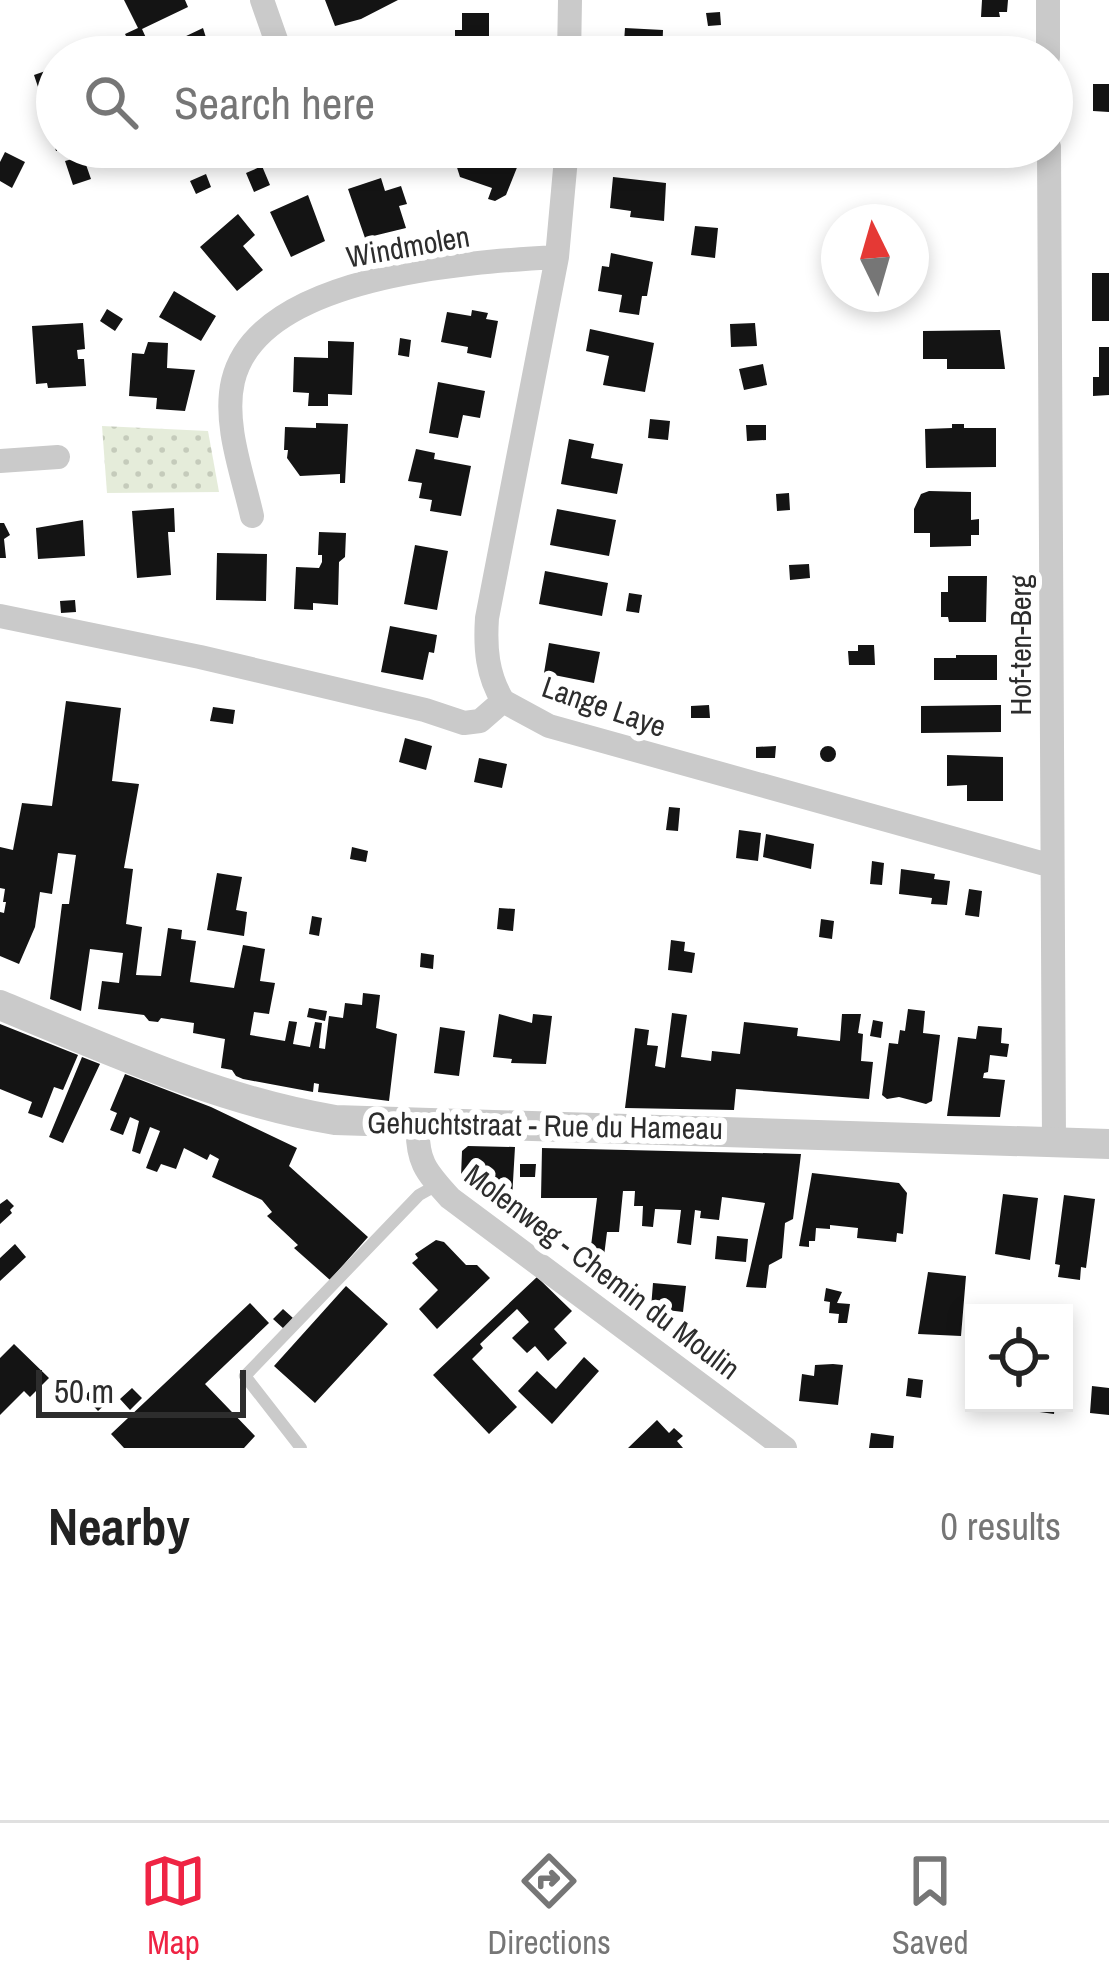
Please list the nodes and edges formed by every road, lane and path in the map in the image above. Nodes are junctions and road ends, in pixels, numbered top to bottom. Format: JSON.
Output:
{"nodes":[{"id":1,"x":262,"y":0,"type":"edge"},
{"id":2,"x":569,"y":0,"type":"edge"},
{"id":3,"x":1048,"y":0,"type":"edge"},
{"id":4,"x":275,"y":36,"type":"edge"},
{"id":5,"x":568,"y":36,"type":"edge"},
{"id":6,"x":1048,"y":36,"type":"edge"},
{"id":7,"x":565,"y":168,"type":"edge"},
{"id":8,"x":1049,"y":168,"type":"edge"},
{"id":9,"x":556,"y":257,"type":"junction"},
{"id":10,"x":58,"y":457,"type":"dead end"},
{"id":11,"x":0,"y":461,"type":"edge"},
{"id":12,"x":252,"y":517,"type":"dead end"},
{"id":13,"x":0,"y":616,"type":"edge"},
{"id":14,"x":503,"y":701,"type":"junction"},
{"id":15,"x":1052,"y":866,"type":"junction"},
{"id":16,"x":0,"y":1006,"type":"edge"},
{"id":17,"x":418,"y":1123,"type":"junction"},
{"id":18,"x":1054,"y":1142,"type":"junction"},
{"id":19,"x":1109,"y":1144,"type":"edge"},
{"id":20,"x":437,"y":1184,"type":"junction"},
{"id":21,"x":302,"y":1448,"type":"edge"},
{"id":22,"x":785,"y":1448,"type":"edge"}],
"edges":[{"from":1,"to":4,"type":"street"},
{"from":2,"to":5,"type":"street"},
{"from":3,"to":6,"type":"street"},
{"from":7,"to":9,"type":"street"},
{"from":8,"to":15,"type":"street","name":"Hof-ten-Berg"},
{"from":9,"to":12,"type":"street","name":"Windmolen"},
{"from":9,"to":14,"type":"street"},
{"from":10,"to":11,"type":"street"},
{"from":13,"to":14,"type":"street","name":"Lange Laye"},
{"from":14,"to":15,"type":"street","name":"Lange Laye"},
{"from":15,"to":18,"type":"street","name":"Hof-ten-Berg"},
{"from":16,"to":17,"type":"street","name":"Gehuchtstraat - Rue du Hameau"},
{"from":17,"to":18,"type":"street","name":"Gehuchtstraat - Rue du Hameau"},
{"from":17,"to":20,"type":"street","name":"Molenweg - Chemin du Moulin"},
{"from":18,"to":19,"type":"street","name":"Gehuchtstraat - Rue du Hameau"},
{"from":20,"to":21,"type":"lane"},
{"from":20,"to":22,"type":"street","name":"Molenweg - Chemin du Moulin"}]}
